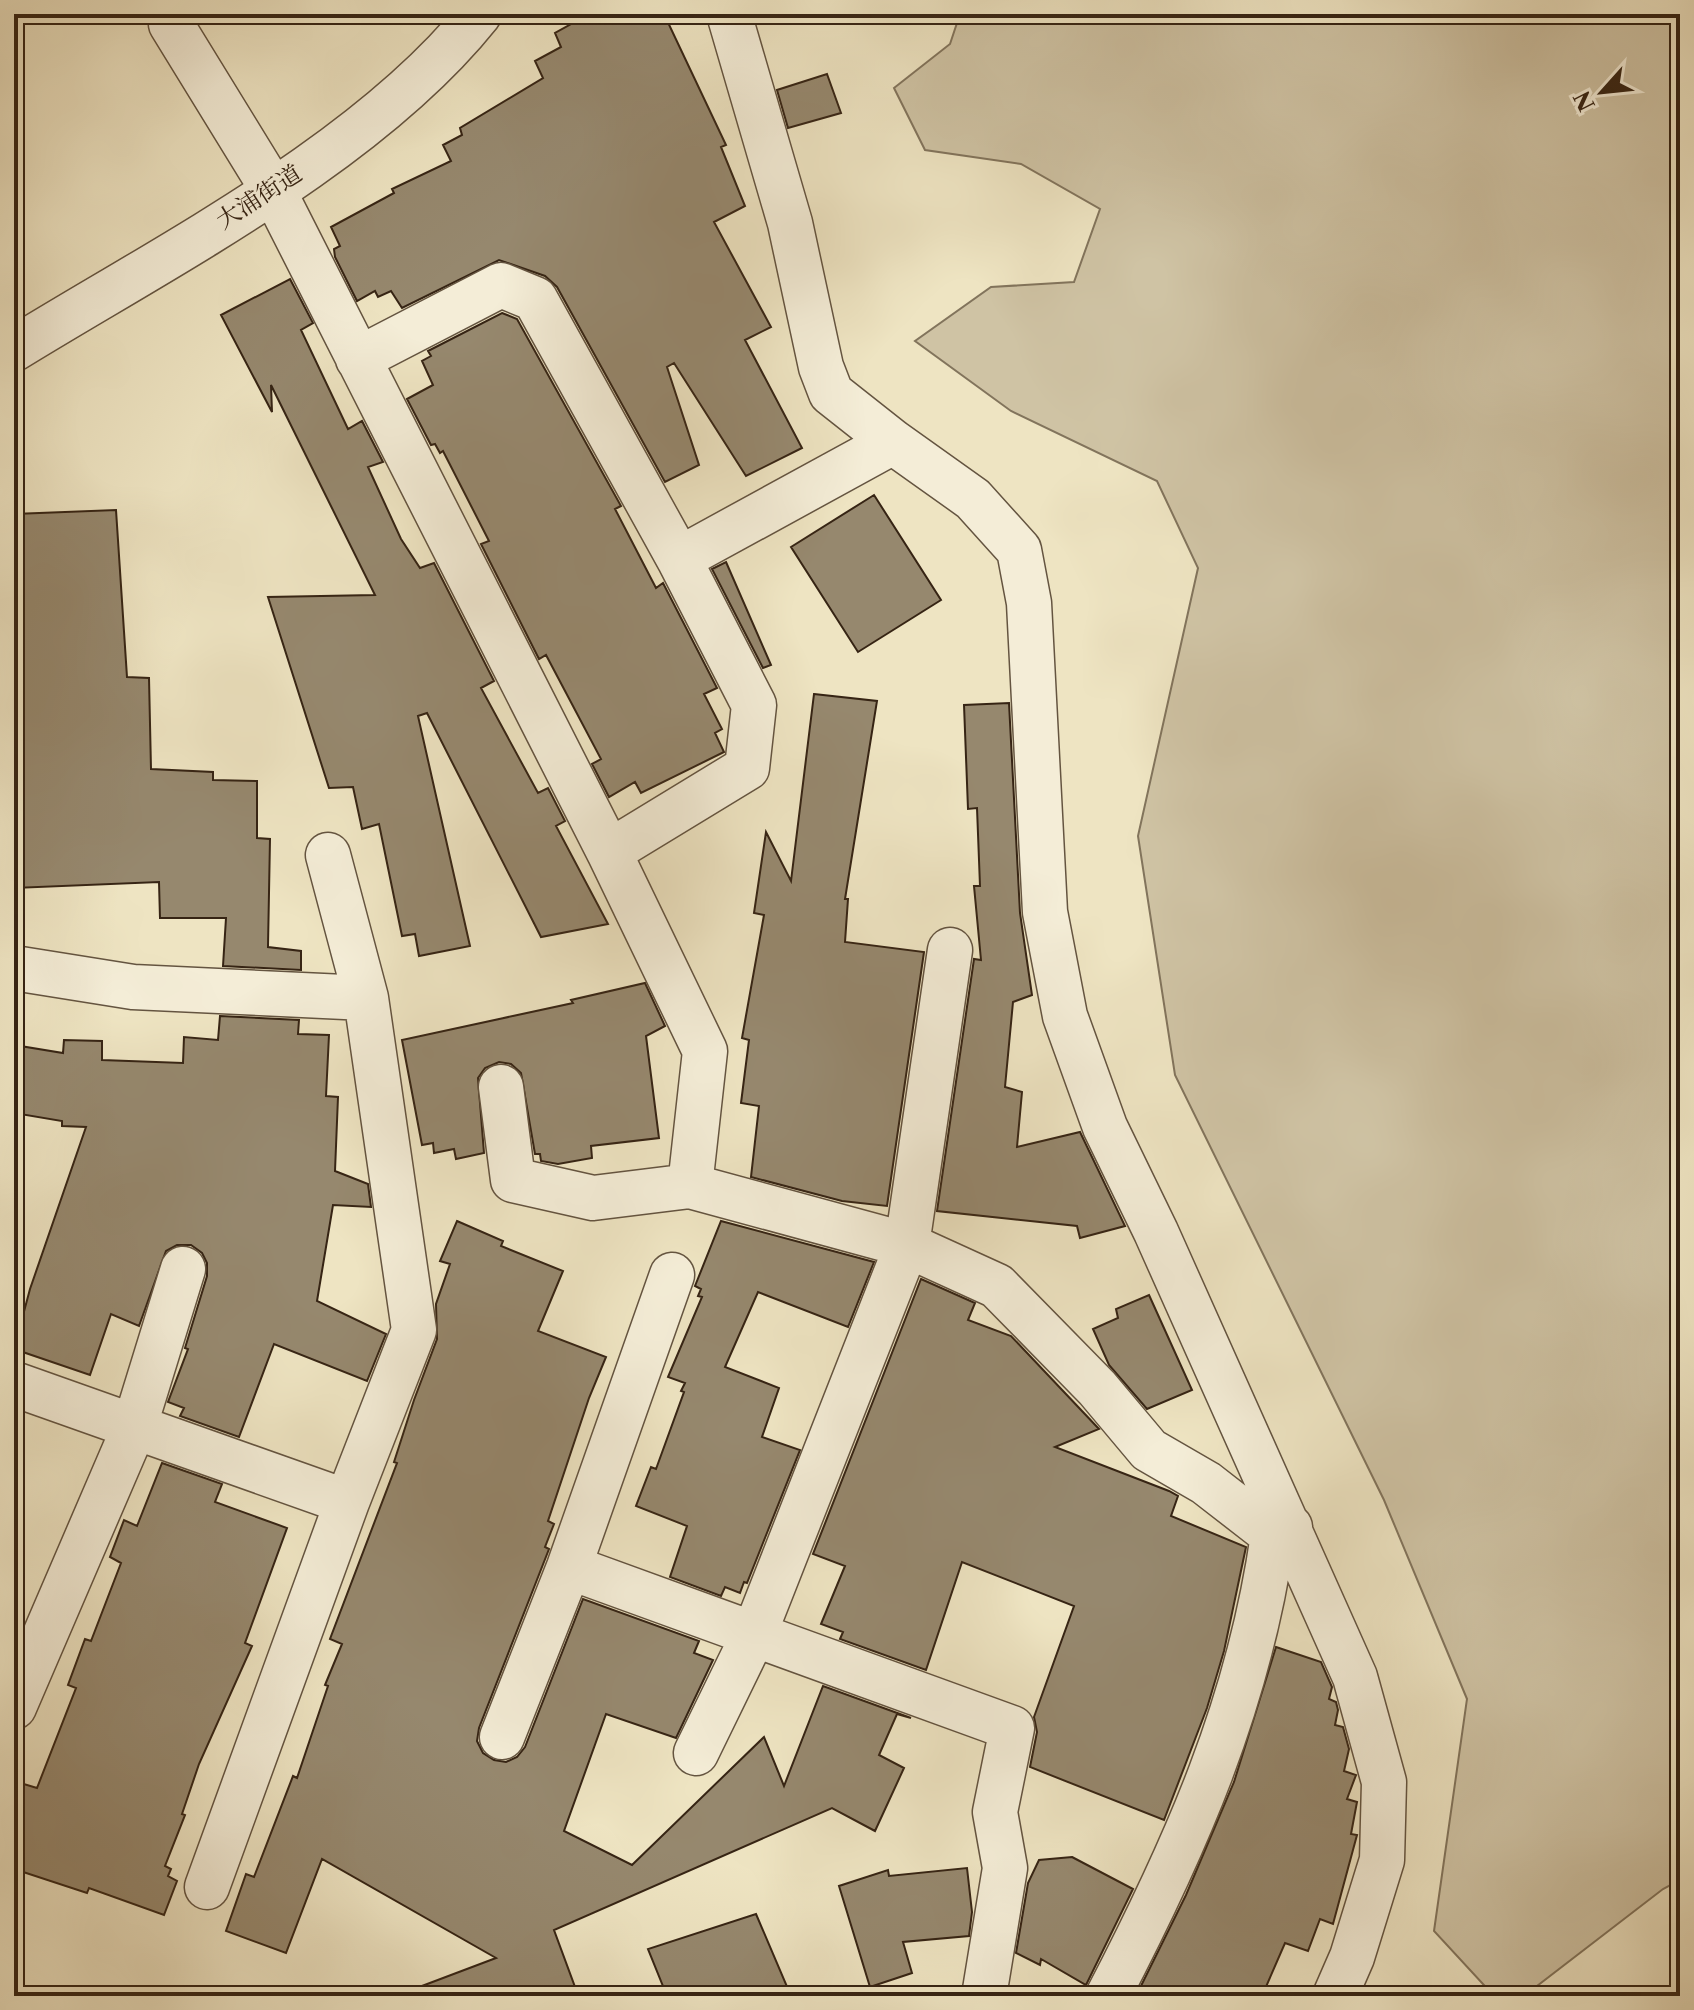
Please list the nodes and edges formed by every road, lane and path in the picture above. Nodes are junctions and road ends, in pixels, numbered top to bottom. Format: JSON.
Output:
{"nodes":[{"id":1,"x":479,"y":14,"type":"edge"},
{"id":2,"x":729,"y":14,"type":"edge"},
{"id":3,"x":171,"y":24,"type":"dead end"},
{"id":4,"x":273,"y":190,"type":"junction"},
{"id":5,"x":14,"y":349,"type":"edge"},
{"id":6,"x":358,"y":359,"type":"junction"},
{"id":7,"x":893,"y":442,"type":"junction"},
{"id":8,"x":679,"y":559,"type":"junction"},
{"id":9,"x":609,"y":852,"type":"junction"},
{"id":10,"x":328,"y":855,"type":"dead end"},
{"id":11,"x":950,"y":950,"type":"dead end"},
{"id":12,"x":14,"y":968,"type":"edge"},
{"id":13,"x":366,"y":998,"type":"junction"},
{"id":14,"x":501,"y":1087,"type":"dead end"},
{"id":15,"x":690,"y":1186,"type":"junction"},
{"id":16,"x":907,"y":1245,"type":"junction"},
{"id":17,"x":183,"y":1269,"type":"dead end"},
{"id":18,"x":672,"y":1275,"type":"dead end"},
{"id":19,"x":14,"y":1384,"type":"edge"},
{"id":20,"x":134,"y":1428,"type":"junction"},
{"id":21,"x":347,"y":1502,"type":"junction"},
{"id":22,"x":1281,"y":1531,"type":"junction"},
{"id":23,"x":569,"y":1567,"type":"junction"},
{"id":24,"x":755,"y":1632,"type":"junction"},
{"id":25,"x":14,"y":1707,"type":"edge"},
{"id":26,"x":502,"y":1737,"type":"dead end"},
{"id":27,"x":696,"y":1753,"type":"dead end"},
{"id":28,"x":207,"y":1887,"type":"dead end"},
{"id":29,"x":984,"y":1996,"type":"edge"},
{"id":30,"x":1108,"y":1996,"type":"edge"},
{"id":31,"x":1335,"y":1996,"type":"edge"}],
"edges":[{"from":1,"to":4,"type":"street","name":"大浦街道"},
{"from":2,"to":7,"type":"street"},
{"from":3,"to":4,"type":"street"},
{"from":4,"to":5,"type":"street","name":"大浦街道"},
{"from":4,"to":6,"type":"street"},
{"from":6,"to":8,"type":"street"},
{"from":6,"to":9,"type":"street"},
{"from":7,"to":8,"type":"street"},
{"from":7,"to":22,"type":"street"},
{"from":8,"to":9,"type":"street"},
{"from":9,"to":15,"type":"street"},
{"from":10,"to":13,"type":"street"},
{"from":11,"to":16,"type":"street"},
{"from":12,"to":13,"type":"street"},
{"from":13,"to":21,"type":"street"},
{"from":14,"to":15,"type":"street"},
{"from":15,"to":16,"type":"street"},
{"from":16,"to":22,"type":"street"},
{"from":16,"to":24,"type":"street"},
{"from":17,"to":20,"type":"street"},
{"from":18,"to":23,"type":"street"},
{"from":19,"to":20,"type":"street"},
{"from":20,"to":21,"type":"street"},
{"from":20,"to":25,"type":"street"},
{"from":21,"to":28,"type":"street"},
{"from":22,"to":30,"type":"street"},
{"from":22,"to":31,"type":"street"},
{"from":23,"to":24,"type":"street"},
{"from":23,"to":26,"type":"street"},
{"from":24,"to":27,"type":"street"},
{"from":24,"to":29,"type":"street"}]}
